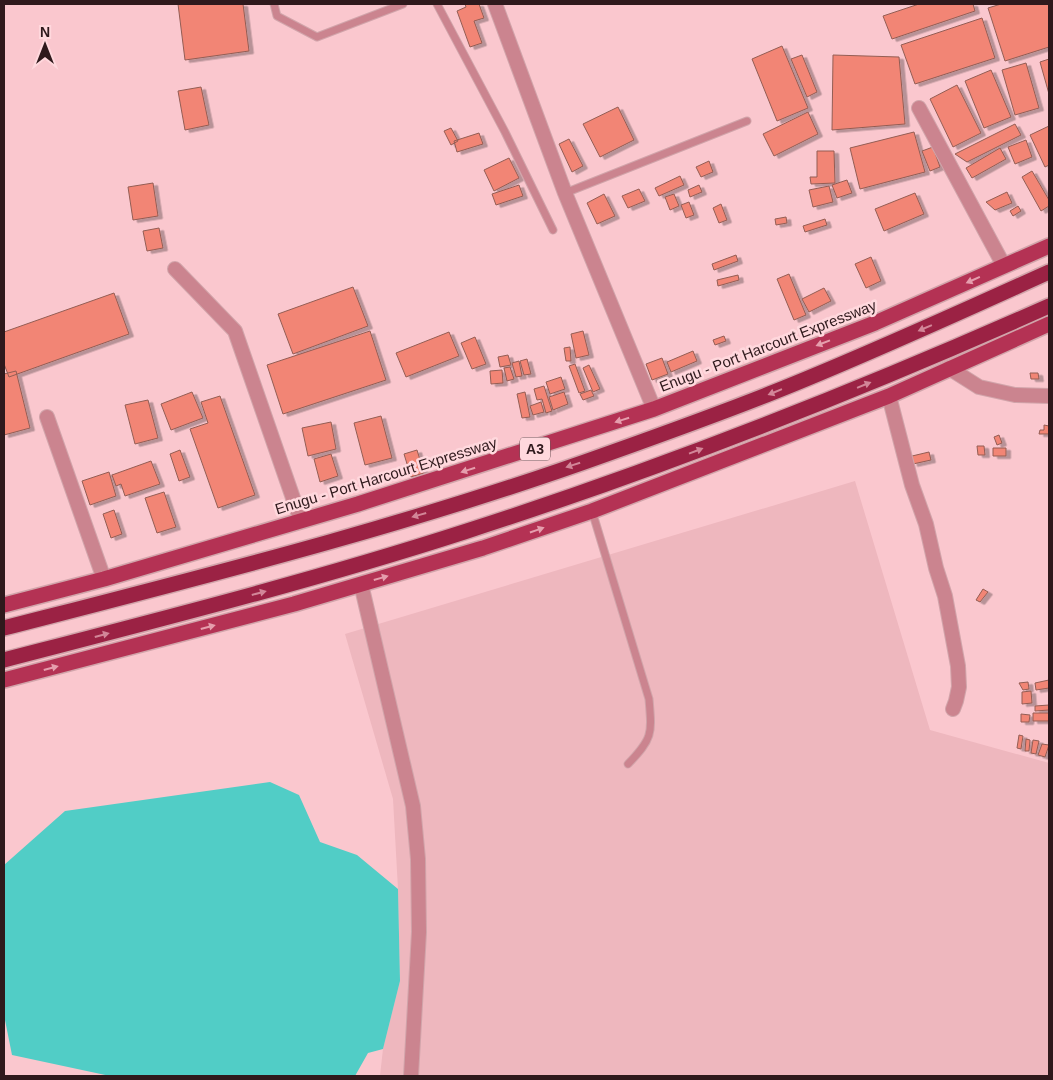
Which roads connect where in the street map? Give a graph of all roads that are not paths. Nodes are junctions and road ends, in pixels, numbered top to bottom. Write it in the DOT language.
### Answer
graph roads {
  1 [pos="274,4"];
  2 [pos="403,4"];
  3 [pos="438,4"];
  4 [pos="495,4"];
  5 [pos="919,108"];
  6 [pos="747,121"];
  7 [pos="565,193"];
  8 [pos="553,230"];
  9 [pos="1049,246"];
  10 [pos="1004,266"];
  11 [pos="175,269"];
  12 [pos="1049,272"];
  13 [pos="1049,306"];
  14 [pos="1047,326"];
  15 [pos="949,368"];
  16 [pos="889,396"];
  17 [pos="1049,396"];
  18 [pos="654,409"];
  19 [pos="47,417"];
  20 [pos="664,433"];
  21 [pos="675,459"];
  22 [pos="592,511"];
  23 [pos="301,521"];
  24 [pos="104,579"];
  25 [pos="361,584"];
  26 [pos="4,605"];
  27 [pos="4,628"];
  28 [pos="4,660"];
  29 [pos="4,680"];
  30 [pos="953,709"];
  31 [pos="628,764"];
  32 [pos="411,1076"];
  1 -- 2 [label="lane"];
  3 -- 8 [label="lane"];
  4 -- 7 [label="street"];
  5 -- 10 [label="street"];
  6 -- 7 [label="lane"];
  7 -- 18 [label="street"];
  9 -- 10 [label="main road, Enugu - Port Harcourt Expressway / A3"];
  10 -- 18 [label="main road, Enugu - Port Harcourt Expressway / A3, one-way"];
  11 -- 23 [label="street"];
  12 -- 20 [label="highway, A3, one-way"];
  21 -- 13 [label="highway, one-way"];
  14 -- 15 [label="main road"];
  15 -- 16 [label="main road"];
  15 -- 17 [label="street"];
  16 -- 22 [label="main road"];
  16 -- 30 [label="street"];
  18 -- 23 [label="main road, Enugu - Port Harcourt Expressway / A3, one-way"];
  19 -- 24 [label="street"];
  20 -- 21 [label="highway"];
  20 -- 27 [label="highway, A3, one-way"];
  28 -- 21 [label="highway, one-way"];
  25 -- 22 [label="main road, one-way"];
  22 -- 31 [label="lane"];
  23 -- 24 [label="main road, Enugu - Port Harcourt Expressway / A3"];
  24 -- 26 [label="main road, Enugu - Port Harcourt Expressway / A3"];
  29 -- 25 [label="main road, one-way"];
  25 -- 32 [label="street"];
}
